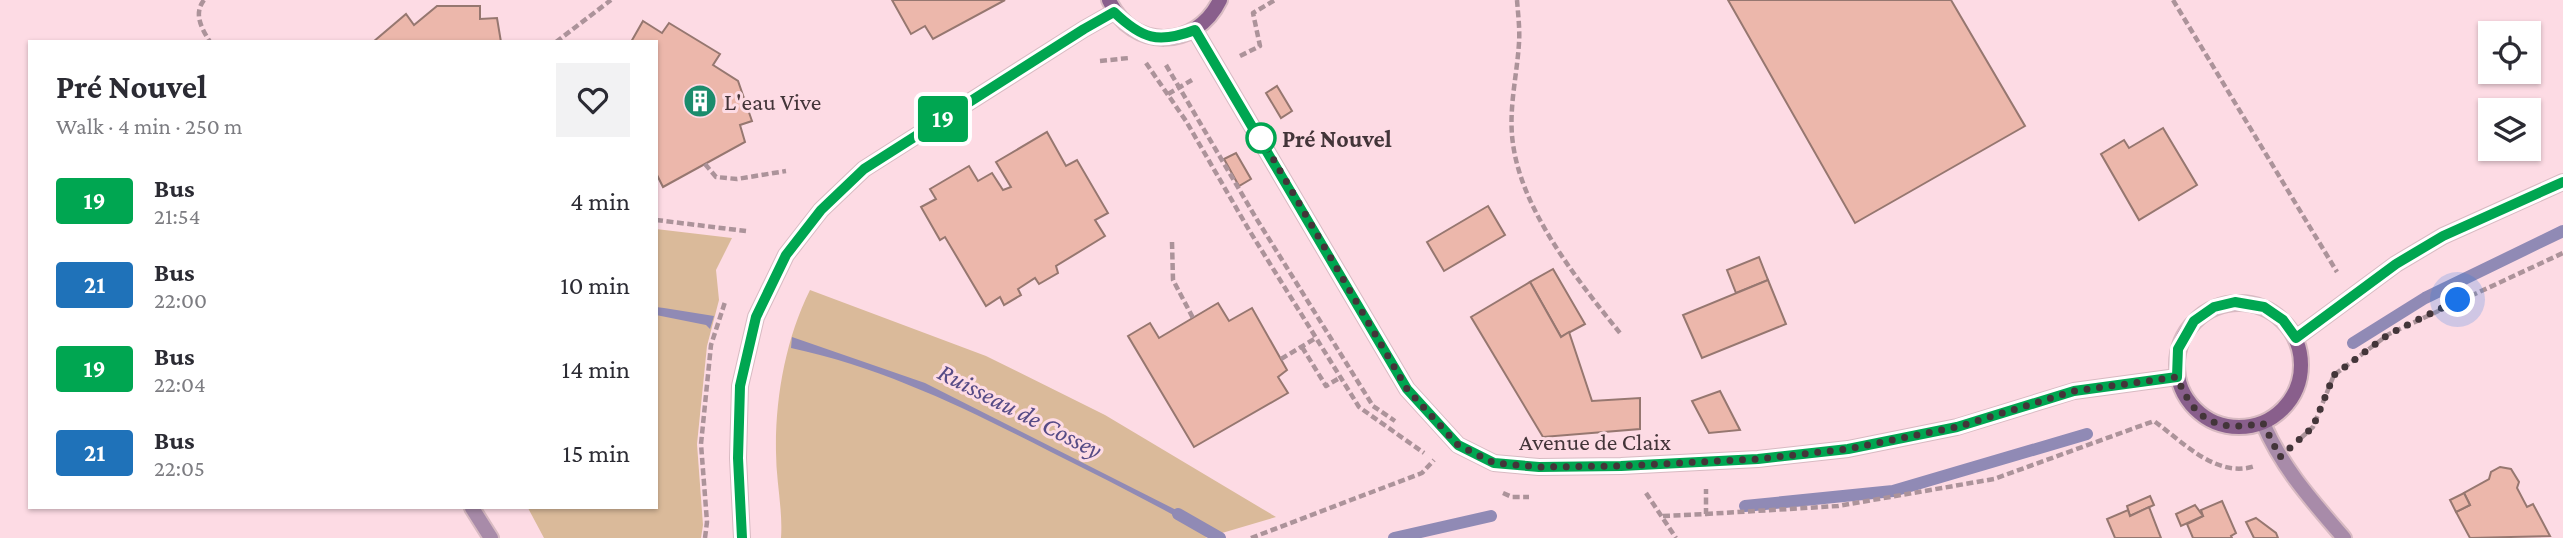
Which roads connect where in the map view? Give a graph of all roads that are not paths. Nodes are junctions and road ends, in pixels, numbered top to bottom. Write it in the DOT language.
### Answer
graph roads {
  1 [pos="1220,0"];
  2 [pos="1112,6"];
  3 [pos="1195,30"];
  4 [pos="2563,182"];
  5 [pos="2296,338"];
  6 [pos="2177,377"];
  7 [pos="2263,423"];
  8 [pos="473,509"];
  9 [pos="491,538"];
  10 [pos="742,538"];
  11 [pos="2344,538"];
  1 -- 3 [label="main road"];
  2 -- 3 [label="main road"];
  2 -- 10 [label="main road"];
  3 -- 6 [label="main road, Avenue de Claix"];
  4 -- 5 [label="main road"];
  5 -- 6 [label="main road"];
  5 -- 7 [label="main road"];
  6 -- 7 [label="main road"];
  7 -- 11 [label="street"];
  8 -- 9 [label="street"];
}
